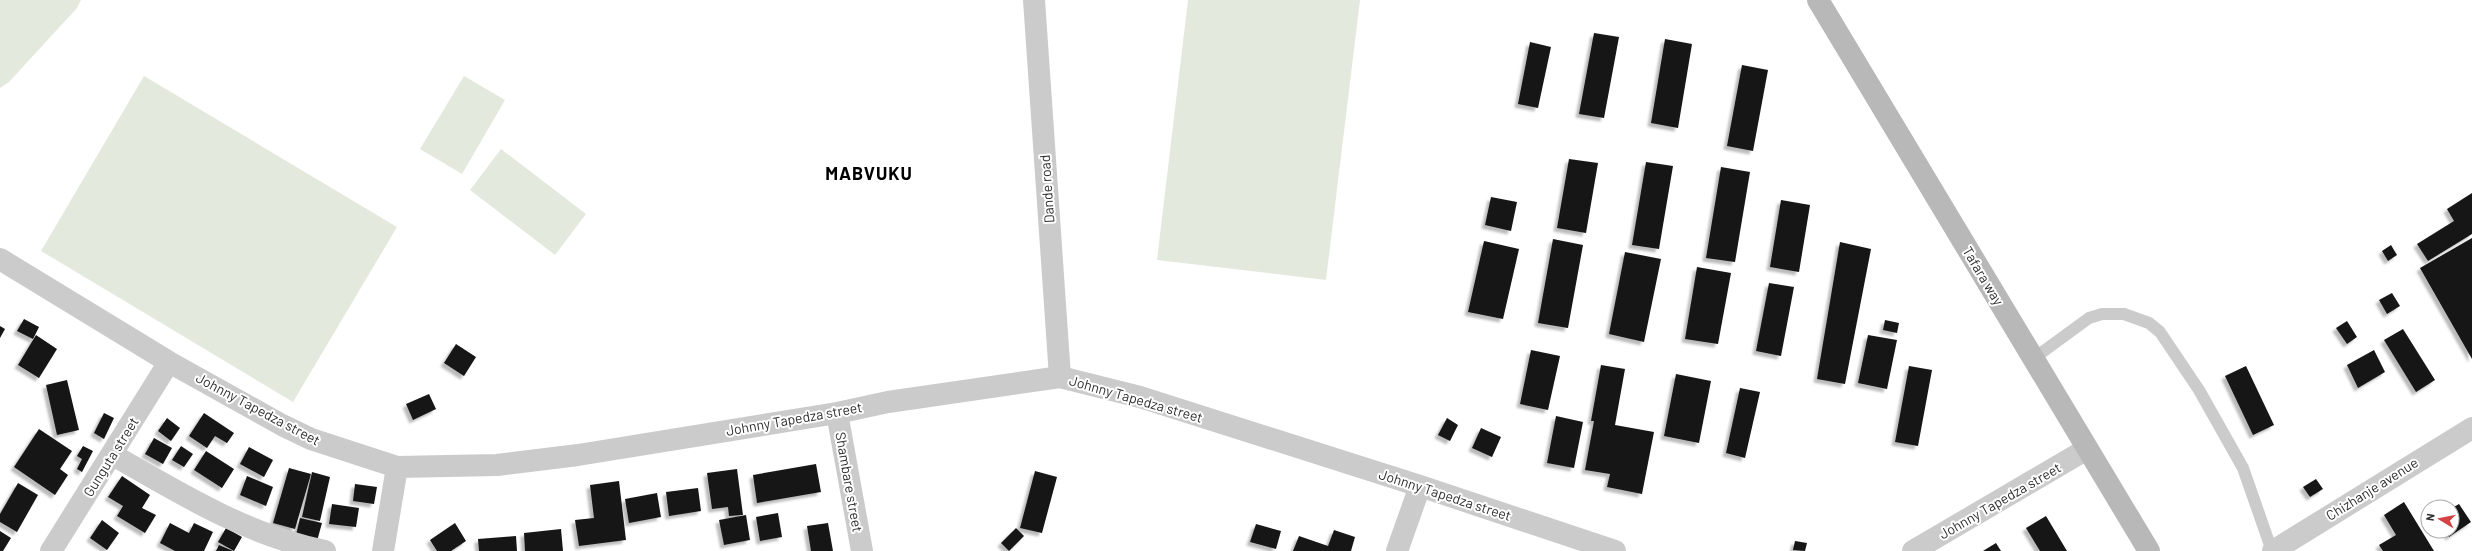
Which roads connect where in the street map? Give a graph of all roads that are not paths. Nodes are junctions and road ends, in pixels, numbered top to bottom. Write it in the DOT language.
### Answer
graph roads {
  1 [pos="1034,0"];
  2 [pos="1818,0"];
  3 [pos="0,259"];
  4 [pos="2033,359"];
  5 [pos="169,362"];
  6 [pos="1060,378"];
  7 [pos="837,413"];
  8 [pos="2472,428"];
  9 [pos="2087,449"];
  10 [pos="112,456"];
  11 [pos="398,467"];
  12 [pos="1420,486"];
  13 [pos="51,551"];
  14 [pos="324,551"];
  15 [pos="383,551"];
  16 [pos="862,551"];
  17 [pos="1397,551"];
  18 [pos="1615,551"];
  19 [pos="1913,551"];
  20 [pos="2149,551"];
  21 [pos="2272,551"];
  1 -- 6 [label="street, Dande road"];
  2 -- 4 [label="street, Tafara way"];
  3 -- 5 [label="street, Johnny Tapedza street"];
  4 -- 9 [label="street, Tafara way"];
  4 -- 21 [label="lane"];
  5 -- 10 [label="street, Gunguta street"];
  5 -- 11 [label="street, Johnny Tapedza street"];
  6 -- 7 [label="street, Johnny Tapedza street"];
  6 -- 12 [label="street, Johnny Tapedza street"];
  7 -- 11 [label="street, Johnny Tapedza street"];
  7 -- 16 [label="street, Shambare street"];
  8 -- 21 [label="street, Chizhanje avenue"];
  9 -- 19 [label="street, Johnny Tapedza street"];
  9 -- 20 [label="street, Tafara way"];
  10 -- 13 [label="street, Gunguta street"];
  10 -- 14 [label="street"];
  11 -- 15 [label="street"];
  12 -- 17 [label="street"];
  12 -- 18 [label="street, Johnny Tapedza street"];
}
